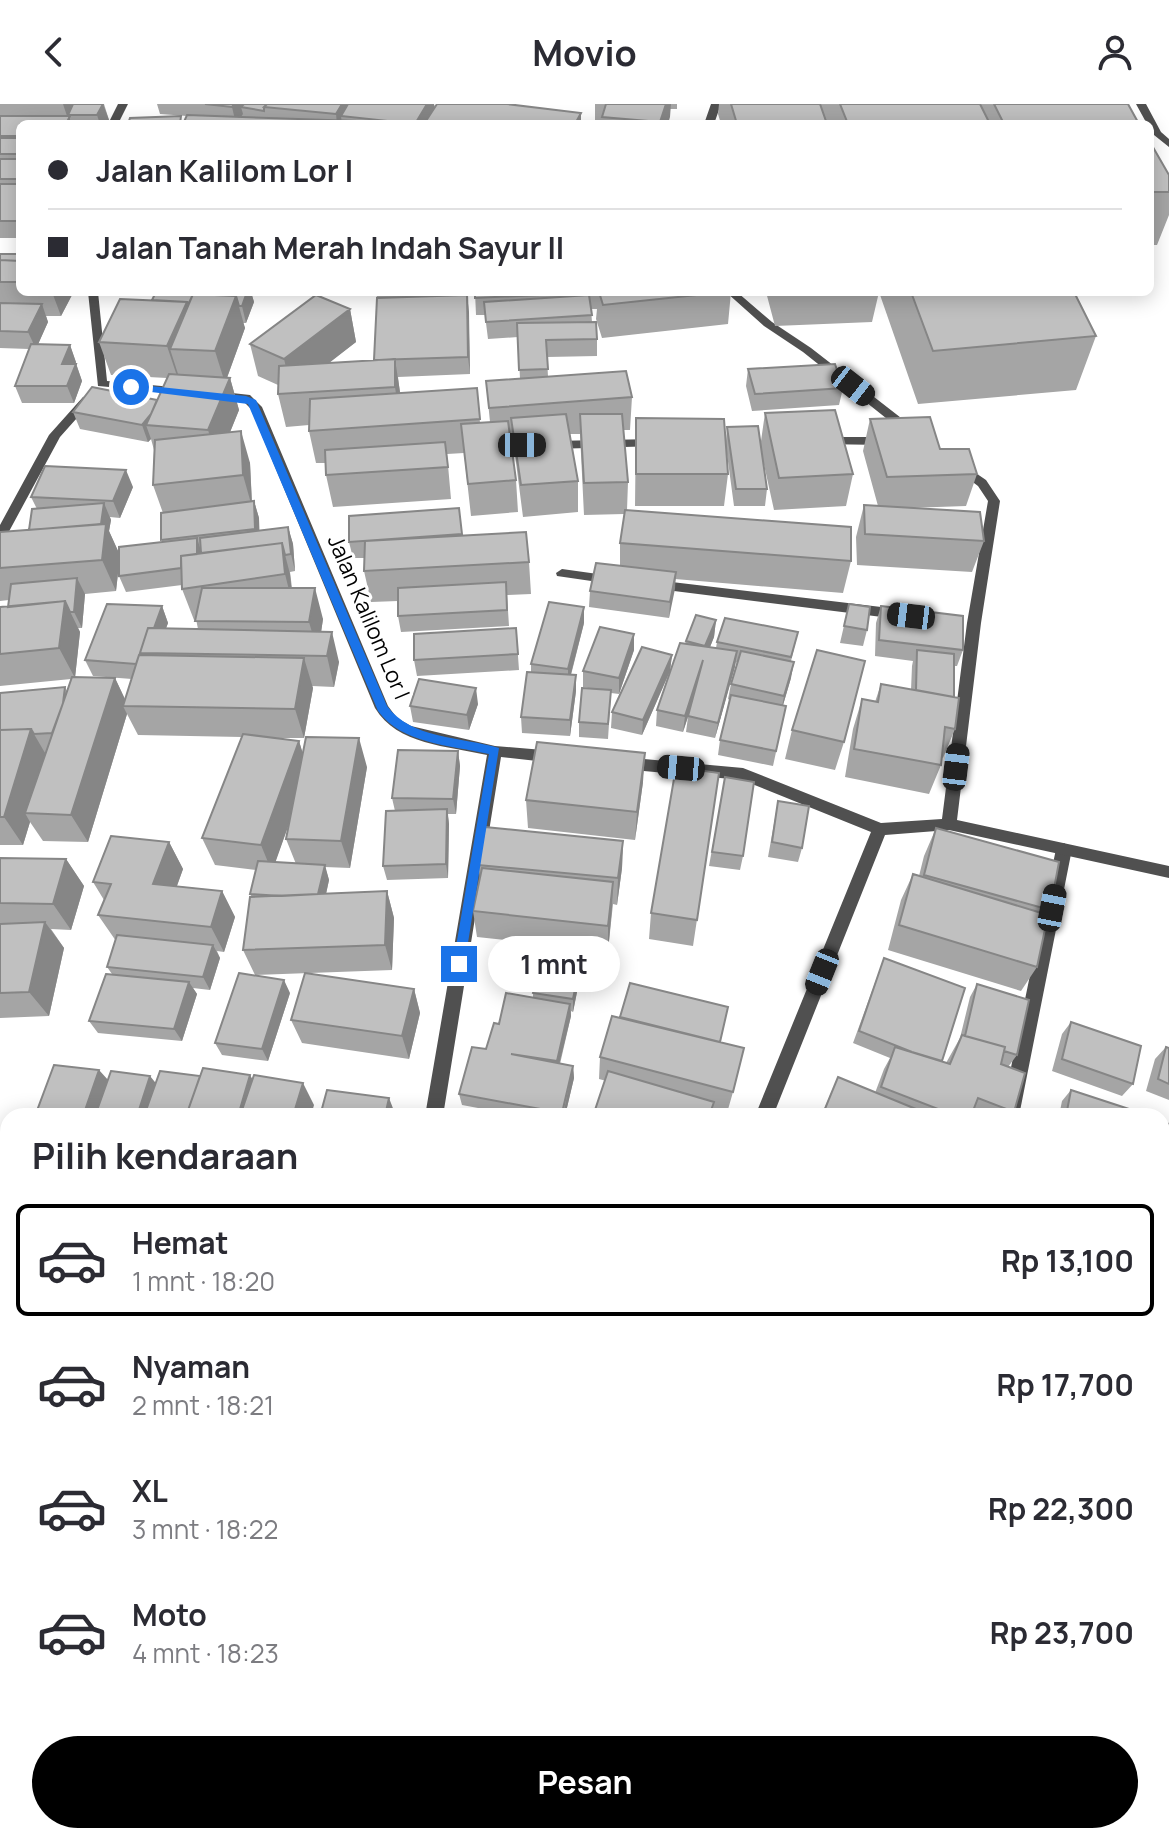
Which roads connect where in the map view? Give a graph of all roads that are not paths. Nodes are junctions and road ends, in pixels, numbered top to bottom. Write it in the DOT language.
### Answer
graph roads {
  1 [pos="1154,128"];
  2 [pos="1169,144"];
  3 [pos="93,296"];
  4 [pos="736,296"];
  5 [pos="102,384"];
  6 [pos="891,440"];
  7 [pos="906,440"];
  8 [pos="814,441"];
  9 [pos="675,443"];
  10 [pos="537,445"];
  11 [pos="946,457"];
  12 [pos="4,525"];
  13 [pos="0,537"];
  14 [pos="562,573"];
  15 [pos="626,581"];
  16 [pos="642,583"];
  17 [pos="911,616"];
  18 [pos="958,622"];
  19 [pos="974,623"];
  20 [pos="495,751"];
  21 [pos="573,758"];
  22 [pos="604,761"];
  23 [pos="949,824"];
  24 [pos="880,829"];
  25 [pos="1064,849"];
  26 [pos="1169,872"];
  27 [pos="435,1108"];
  28 [pos="767,1108"];
  29 [pos="1012,1108"];
  1 -- 2 [label="street"];
  3 -- 5 [label="street"];
  4 -- 7 [label="street"];
  5 -- 12 [label="street"];
  5 -- 20 [label="street, Jalan Kalilom Lor I"];
  6 -- 8 [label="street"];
  9 -- 10 [label="street"];
  11 -- 19 [label="street"];
  12 -- 13 [label="street"];
  14 -- 15 [label="street"];
  16 -- 17 [label="street"];
  18 -- 19 [label="street"];
  19 -- 23 [label="street"];
  20 -- 21 [label="street, Jalan Kalilom Lor I"];
  20 -- 27 [label="street"];
  22 -- 24 [label="street"];
  23 -- 24 [label="street"];
  23 -- 25 [label="street"];
  24 -- 28 [label="street"];
  25 -- 26 [label="street"];
  25 -- 29 [label="street"];
}
